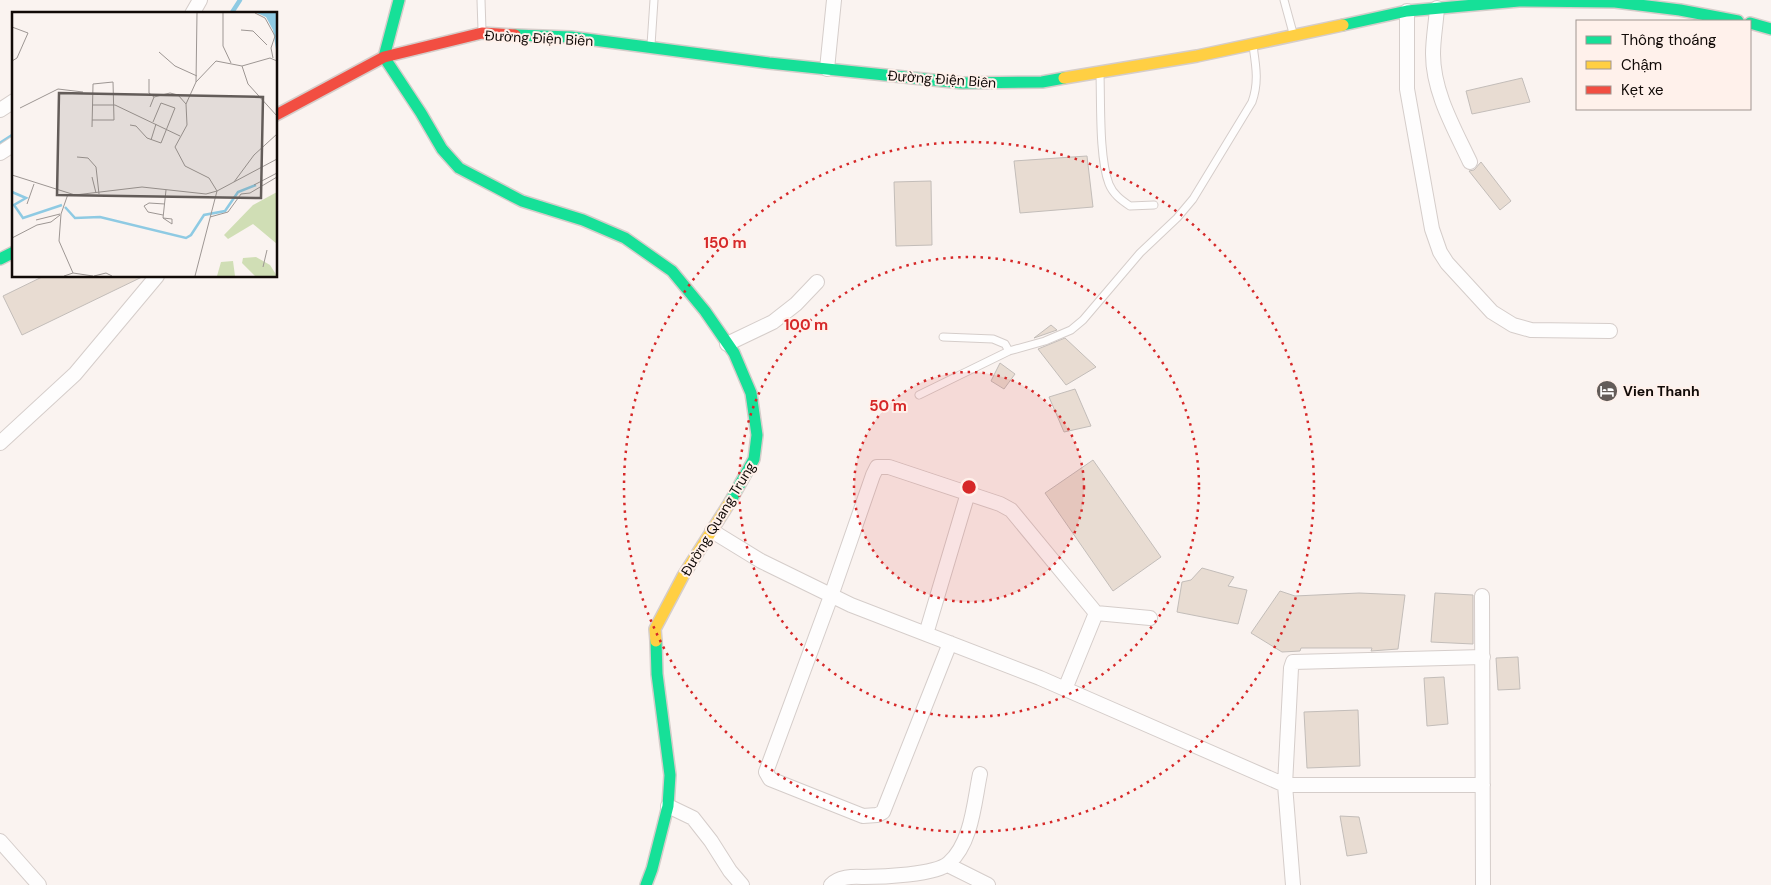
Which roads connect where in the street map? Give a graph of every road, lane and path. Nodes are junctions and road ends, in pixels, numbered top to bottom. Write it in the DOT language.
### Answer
graph roads {
  1 [pos="200,0"];
  2 [pos="399,0"];
  3 [pos="481,0"];
  4 [pos="654,0"];
  5 [pos="834,0"];
  6 [pos="1284,0"];
  7 [pos="1585,1"];
  8 [pos="1681,5"];
  9 [pos="1437,8"];
  10 [pos="1408,11"];
  11 [pos="193,12"];
  12 [pos="1734,20"];
  13 [pos="1751,24"];
  14 [pos="1771,30"];
  15 [pos="482,33"];
  16 [pos="1294,34"];
  17 [pos="1252,44"];
  18 [pos="651,48"];
  19 [pos="384,57"];
  20 [pos="827,69"];
  21 [pos="1100,72"];
  22 [pos="12,102"];
  23 [pos="0,110"];
  24 [pos="278,114"];
  25 [pos="12,145"];
  26 [pos="0,153"];
  27 [pos="1470,162"];
  28 [pos="1154,205"];
  29 [pos="12,253"];
  30 [pos="0,259"];
  31 [pos="156,278"];
  32 [pos="817,282"];
  33 [pos="1610,331"];
  34 [pos="943,337"];
  35 [pos="727,344"];
  36 [pos="1009,351"];
  37 [pos="919,395"];
  38 [pos="0,443"];
  39 [pos="968,493"];
  40 [pos="712,531"];
  41 [pos="831,596"];
  42 [pos="1482,596"];
  43 [pos="1096,613"];
  44 [pos="1150,618"];
  45 [pos="926,634"];
  46 [pos="950,643"];
  47 [pos="1483,657"];
  48 [pos="1065,689"];
  49 [pos="980,774"];
  50 [pos="1286,785"];
  51 [pos="1483,785"];
  52 [pos="668,806"];
  53 [pos="0,841"];
  54 [pos="948,865"];
  55 [pos="39,885"];
  56 [pos="646,885"];
  57 [pos="742,885"];
  58 [pos="831,885"];
  59 [pos="988,885"];
  60 [pos="1294,885"];
  61 [pos="1483,885"];
  1 -- 11 [label="street"];
  2 -- 19 [label="main road"];
  3 -- 15 [label="lane"];
  4 -- 18 [label="lane"];
  5 -- 20 [label="street"];
  6 -- 16 [label="lane"];
  7 -- 8 [label="main road, Đường Điện Biên"];
  7 -- 9 [label="main road, Đường Điện Biên"];
  8 -- 12 [label="main road, Đường Điện Biên"];
  9 -- 10 [label="main road, Đường Điện Biên"];
  9 -- 27 [label="street"];
  10 -- 16 [label="main road, Đường Điện Biên"];
  10 -- 33 [label="street"];
  13 -- 14 [label="main road"];
  15 -- 18 [label="main road, Đường Điện Biên"];
  15 -- 19 [label="main road, Đường Điện Biên"];
  16 -- 17 [label="main road, Đường Điện Biên"];
  17 -- 21 [label="main road, Đường Điện Biên"];
  17 -- 36 [label="lane"];
  18 -- 20 [label="main road, Đường Điện Biên"];
  19 -- 24 [label="main road, Đường Điện Biên"];
  19 -- 35 [label="main road, Đường Quang Trung"];
  20 -- 21 [label="main road, Đường Điện Biên"];
  21 -- 28 [label="lane"];
  22 -- 23 [label="street"];
  25 -- 26 [label="street"];
  29 -- 30 [label="main road"];
  31 -- 38 [label="street"];
  32 -- 35 [label="street"];
  34 -- 36 [label="lane"];
  35 -- 40 [label="main road, Đường Quang Trung"];
  36 -- 37 [label="lane"];
  39 -- 41 [label="street"];
  39 -- 43 [label="street"];
  39 -- 45 [label="street"];
  40 -- 41 [label="street"];
  40 -- 52 [label="main road, Đường Quang Trung"];
  41 -- 45 [label="street"];
  41 -- 46 [label="street"];
  42 -- 47 [label="street"];
  43 -- 44 [label="street"];
  43 -- 48 [label="street"];
  45 -- 46 [label="street"];
  46 -- 48 [label="street"];
  47 -- 50 [label="street"];
  47 -- 51 [label="street"];
  48 -- 50 [label="street"];
  49 -- 54 [label="street"];
  50 -- 51 [label="street"];
  50 -- 60 [label="street"];
  51 -- 61 [label="street"];
  52 -- 56 [label="main road, Đường Quang Trung"];
  52 -- 57 [label="street"];
  53 -- 55 [label="street"];
  54 -- 58 [label="street"];
  54 -- 59 [label="street"];
}
